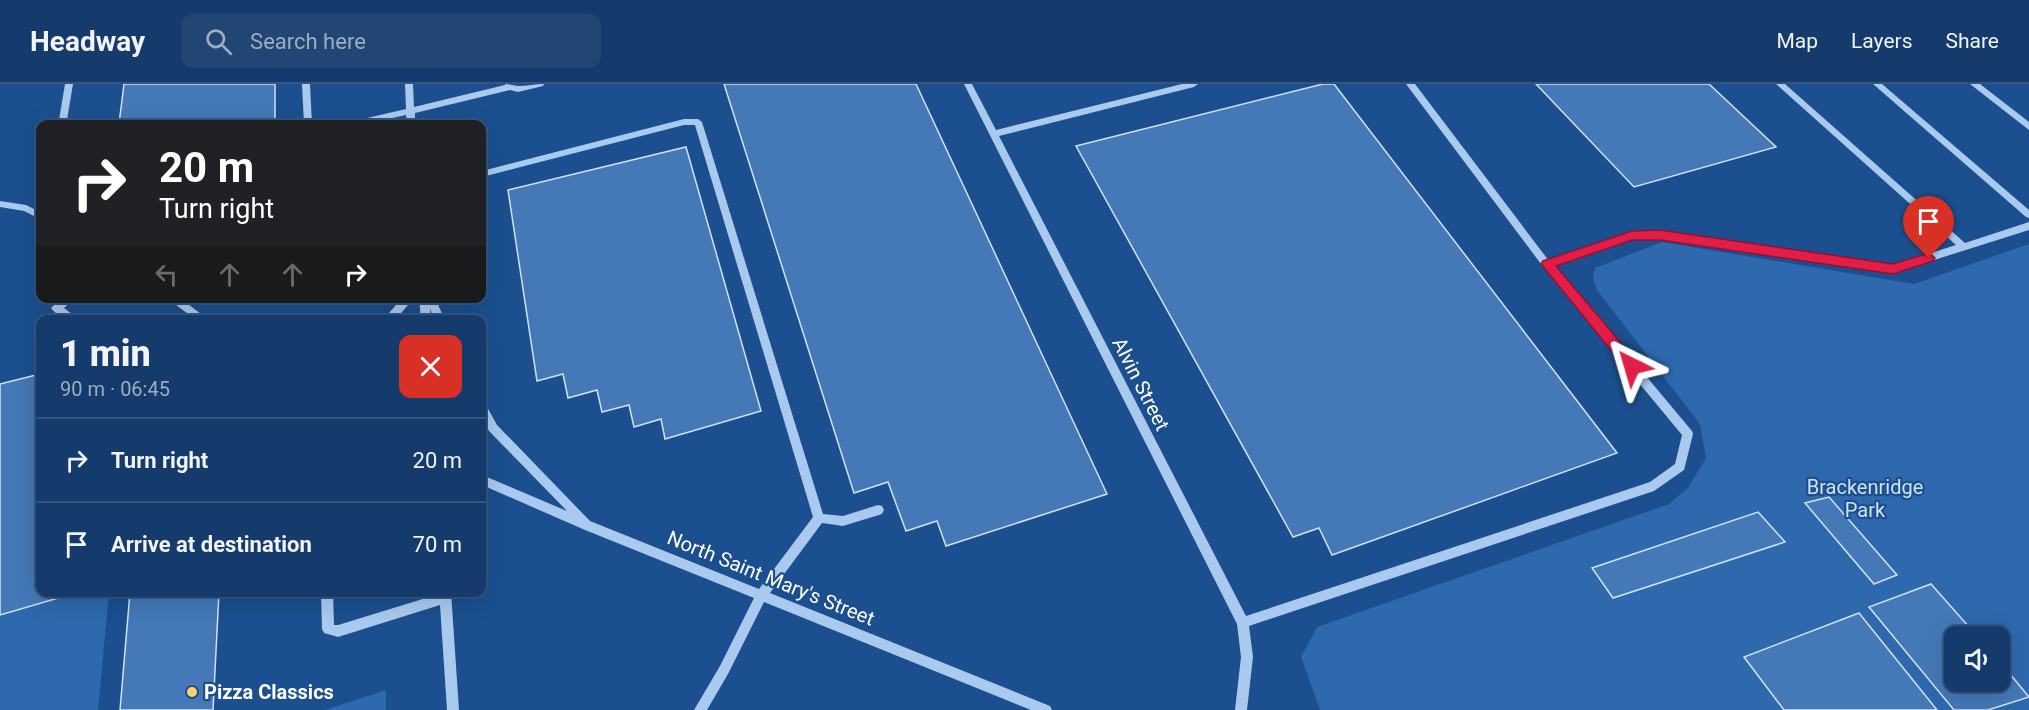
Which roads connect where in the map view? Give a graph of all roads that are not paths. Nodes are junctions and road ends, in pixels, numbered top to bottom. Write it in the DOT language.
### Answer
graph roads {
  1 [pos="69,84"];
  2 [pos="306,84"];
  3 [pos="409,84"];
  4 [pos="540,84"];
  5 [pos="968,84"];
  6 [pos="1194,84"];
  7 [pos="1410,84"];
  8 [pos="1780,84"];
  9 [pos="1877,84"];
  10 [pos="1974,84"];
  11 [pos="510,86"];
  12 [pos="411,110"];
  13 [pos="63,120"];
  14 [pos="308,120"];
  15 [pos="370,120"];
  16 [pos="411,120"];
  17 [pos="2029,127"];
  18 [pos="993,134"];
  19 [pos="486,173"];
  20 [pos="0,204"];
  21 [pos="36,214"];
  22 [pos="2029,215"];
  23 [pos="2029,226"];
  24 [pos="1964,247"];
  25 [pos="1547,264"];
  26 [pos="63,303"];
  27 [pos="179,303"];
  28 [pos="404,303"];
  29 [pos="67,315"];
  30 [pos="197,315"];
  31 [pos="393,315"];
  32 [pos="486,415"];
  33 [pos="486,482"];
  34 [pos="878,510"];
  35 [pos="819,518"];
  36 [pos="589,526"];
  37 [pos="761,596"];
  38 [pos="327,597"];
  39 [pos="439,597"];
  40 [pos="445,597"];
  41 [pos="1243,623"];
  42 [pos="453,710"];
  43 [pos="700,710"];
  44 [pos="1046,710"];
  45 [pos="1241,710"];
  1 -- 13 [label="street"];
  2 -- 14 [label="street"];
  3 -- 12 [label="street"];
  4 -- 11 [label="street"];
  5 -- 18 [label="street, Alvin Street"];
  6 -- 18 [label="street"];
  7 -- 25 [label="street"];
  8 -- 24 [label="street"];
  9 -- 22 [label="street"];
  10 -- 17 [label="street"];
  11 -- 12 [label="street"];
  12 -- 15 [label="street"];
  12 -- 16 [label="street"];
  18 -- 41 [label="street, Alvin Street"];
  19 -- 35 [label="street"];
  20 -- 21 [label="street"];
  23 -- 24 [label="street"];
  24 -- 25 [label="street"];
  25 -- 41 [label="street"];
  26 -- 29 [label="street"];
  27 -- 30 [label="street"];
  28 -- 31 [label="street"];
  32 -- 36 [label="street"];
  33 -- 36 [label="street, North Saint Mary's Street"];
  34 -- 35 [label="street"];
  35 -- 37 [label="street"];
  36 -- 37 [label="street, North Saint Mary's Street"];
  37 -- 43 [label="street"];
  37 -- 44 [label="street, North Saint Mary's Street"];
  38 -- 39 [label="street"];
  40 -- 42 [label="street"];
  41 -- 45 [label="street, Alvin Street"];
}
